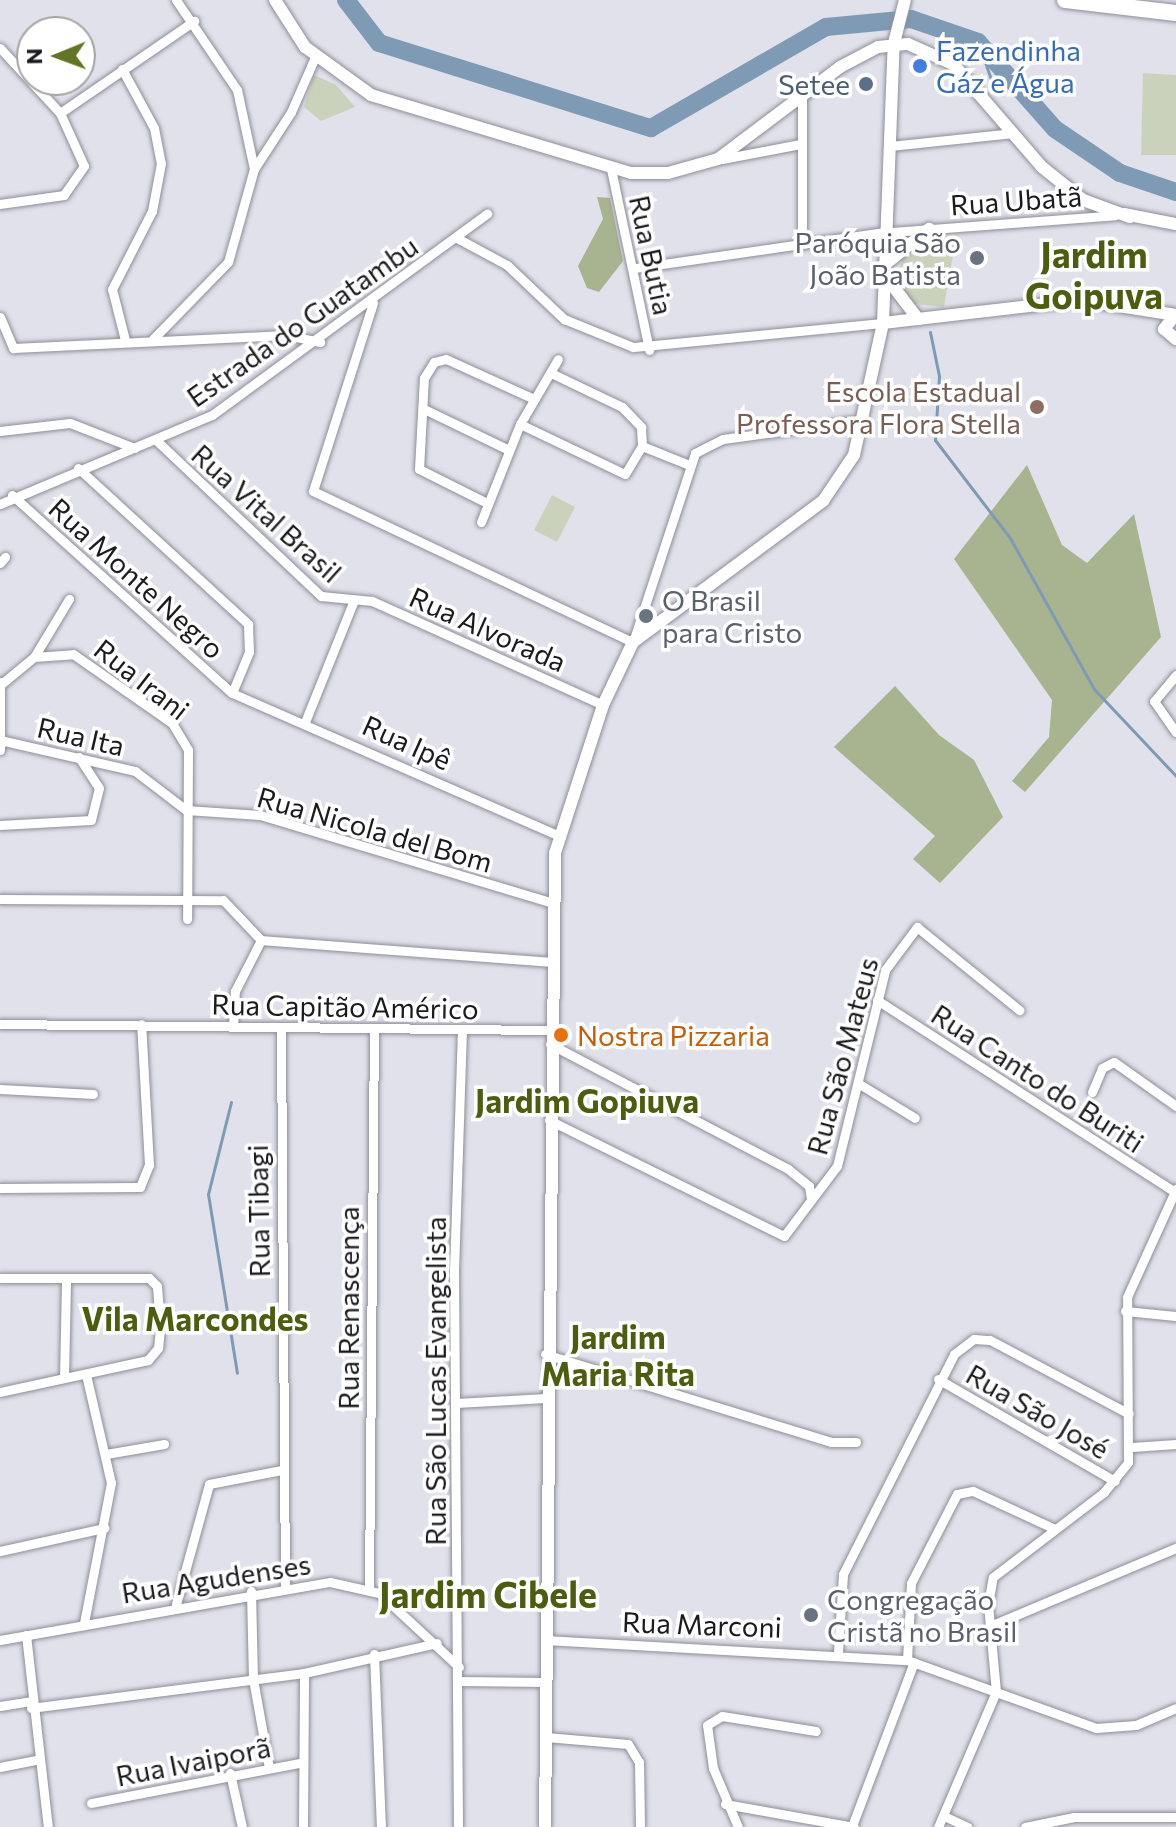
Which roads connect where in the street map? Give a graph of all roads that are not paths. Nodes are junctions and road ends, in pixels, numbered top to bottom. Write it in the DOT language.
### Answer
graph roads {
  1 [pos="176,0"];
  2 [pos="275,0"];
  3 [pos="1065,0"];
  4 [pos="904,1"];
  5 [pos="1086,4"];
  6 [pos="1176,13"];
  7 [pos="194,21"];
  8 [pos="1176,25"];
  9 [pos="894,43"];
  10 [pos="0,48"];
  11 [pos="315,57"];
  12 [pos="122,69"];
  13 [pos="802,97"];
  14 [pos="60,113"];
  15 [pos="1013,133"];
  16 [pos="801,144"];
  17 [pos="890,146"];
  18 [pos="718,159"];
  19 [pos="254,169"];
  20 [pos="611,169"];
  21 [pos="1082,199"];
  22 [pos="0,204"];
  23 [pos="487,214"];
  24 [pos="1115,215"];
  25 [pos="1076,217"];
  26 [pos="1130,217"];
  27 [pos="1174,223"];
  28 [pos="929,229"];
  29 [pos="886,232"];
  30 [pos="457,238"];
  31 [pos="802,243"];
  32 [pos="635,268"];
  33 [pos="884,268"];
  34 [pos="373,303"];
  35 [pos="1141,309"];
  36 [pos="1175,315"];
  37 [pos="0,317"];
  38 [pos="918,319"];
  39 [pos="883,323"];
  40 [pos="1173,338"];
  41 [pos="153,339"];
  42 [pos="125,340"];
  43 [pos="320,342"];
  44 [pos="649,350"];
  45 [pos="558,359"];
  46 [pos="551,373"];
  47 [pos="534,399"];
  48 [pos="424,409"];
  49 [pos="862,420"];
  50 [pos="520,424"];
  51 [pos="0,431"];
  52 [pos="157,441"];
  53 [pos="642,446"];
  54 [pos="134,448"];
  55 [pos="509,450"];
  56 [pos="687,464"];
  57 [pos="78,468"];
  58 [pos="12,495"];
  59 [pos="487,503"];
  60 [pos="0,504"];
  61 [pos="481,522"];
  62 [pos="69,599"];
  63 [pos="354,600"];
  64 [pos="633,642"];
  65 [pos="34,657"];
  66 [pos="1176,675"];
  67 [pos="0,679"];
  68 [pos="0,685"];
  69 [pos="232,693"];
  70 [pos="603,705"];
  71 [pos="305,722"];
  72 [pos="1176,732"];
  73 [pos="0,740"];
  74 [pos="0,750"];
  75 [pos="79,757"];
  76 [pos="186,810"];
  77 [pos="0,825"];
  78 [pos="561,837"];
  79 [pos="0,899"];
  80 [pos="186,900"];
  81 [pos="550,902"];
  82 [pos="187,919"];
  83 [pos="261,940"];
  84 [pos="551,962"];
  85 [pos="877,1000"];
  86 [pos="1019,1010"];
  87 [pos="0,1024"];
  88 [pos="141,1024"];
  89 [pos="233,1027"];
  90 [pos="281,1030"];
  91 [pos="374,1030"];
  92 [pos="462,1031"];
  93 [pos="549,1037"];
  94 [pos="861,1085"];
  95 [pos="0,1089"];
  96 [pos="1092,1092"];
  97 [pos="93,1094"];
  98 [pos="1176,1106"];
  99 [pos="915,1118"];
  100 [pos="549,1120"];
  101 [pos="0,1188"];
  102 [pos="1175,1191"];
  103 [pos="811,1199"];
  104 [pos="1171,1214"];
  105 [pos="0,1278"];
  106 [pos="66,1279"];
  107 [pos="1125,1311"];
  108 [pos="1176,1316"];
  109 [pos="545,1354"];
  110 [pos="86,1375"];
  111 [pos="64,1378"];
  112 [pos="938,1379"];
  113 [pos="0,1392"];
  114 [pos="546,1398"];
  115 [pos="456,1403"];
  116 [pos="1129,1414"];
  117 [pos="856,1442"];
  118 [pos="164,1444"];
  119 [pos="1176,1444"];
  120 [pos="1132,1447"];
  121 [pos="106,1454"];
  122 [pos="282,1470"];
  123 [pos="1115,1481"];
  124 [pos="104,1528"];
  125 [pos="1055,1529"];
  126 [pos="1176,1548"];
  127 [pos="0,1551"];
  128 [pos="285,1584"];
  129 [pos="369,1588"];
  130 [pos="251,1591"];
  131 [pos="176,1604"];
  132 [pos="84,1623"];
  133 [pos="990,1626"];
  134 [pos="26,1635"];
  135 [pos="0,1640"];
  136 [pos="545,1640"];
  137 [pos="437,1643"];
  138 [pos="838,1652"];
  139 [pos="374,1654"];
  140 [pos="911,1661"];
  141 [pos="459,1667"];
  142 [pos="304,1673"];
  143 [pos="253,1679"];
  144 [pos="459,1681"];
  145 [pos="545,1682"];
  146 [pos="996,1692"];
  147 [pos="31,1705"];
  148 [pos="0,1706"];
  149 [pos="1176,1708"];
  150 [pos="816,1731"];
  151 [pos="546,1737"];
  152 [pos="36,1760"];
  153 [pos="303,1762"];
  154 [pos="0,1767"];
  155 [pos="269,1768"];
  156 [pos="230,1773"];
  157 [pos="91,1803"];
  158 [pos="725,1804"];
  159 [pos="944,1816"];
  160 [pos="1176,1817"];
  161 [pos="48,1827"];
  162 [pos="242,1827"];
  163 [pos="303,1827"];
  164 [pos="381,1827"];
  165 [pos="458,1827"];
  166 [pos="545,1827"];
  167 [pos="640,1827"];
  168 [pos="738,1827"];
  169 [pos="853,1827"];
  170 [pos="938,1827"];
  171 [pos="968,1827"];
  172 [pos="1025,1827"];
  1 -- 7 [label="street"];
  2 -- 11 [label="main road"];
  3 -- 5 [label="highway"];
  4 -- 9 [label="main road"];
  5 -- 6 [label="highway"];
  5 -- 8 [label="highway"];
  7 -- 12 [label="street"];
  7 -- 19 [label="street"];
  9 -- 13 [label="main road"];
  9 -- 15 [label="main road"];
  9 -- 17 [label="main road"];
  10 -- 14 [label="street"];
  11 -- 19 [label="street"];
  11 -- 20 [label="main road"];
  12 -- 14 [label="street"];
  12 -- 42 [label="street"];
  13 -- 16 [label="street"];
  13 -- 18 [label="main road"];
  14 -- 22 [label="street"];
  15 -- 17 [label="street"];
  15 -- 21 [label="main road"];
  16 -- 18 [label="street"];
  16 -- 31 [label="street"];
  17 -- 29 [label="main road"];
  18 -- 20 [label="main road"];
  19 -- 41 [label="street"];
  20 -- 32 [label="street, Rua Butia"];
  21 -- 24 [label="main road"];
  21 -- 25 [label="street"];
  21 -- 26 [label="main road"];
  23 -- 30 [label="street, Estrada do Guatambu"];
  24 -- 25 [label="street, Rua Ubatã"];
  24 -- 26 [label="main road"];
  25 -- 28 [label="street, Rua Ubatã"];
  26 -- 27 [label="main road"];
  28 -- 29 [label="street, Rua Ubatã"];
  28 -- 33 [label="main road"];
  29 -- 31 [label="street, Rua Ubatã"];
  29 -- 33 [label="main road"];
  30 -- 34 [label="street, Estrada do Guatambu"];
  30 -- 44 [label="street"];
  31 -- 32 [label="street, Rua Ubatã"];
  32 -- 44 [label="street, Rua Butia"];
  33 -- 38 [label="main road"];
  33 -- 39 [label="main road"];
  34 -- 43 [label="street, Estrada do Guatambu"];
  34 -- 64 [label="street"];
  35 -- 36 [label="main road"];
  35 -- 38 [label="main road"];
  35 -- 40 [label="main road"];
  36 -- 40 [label="main road"];
  37 -- 42 [label="street"];
  38 -- 39 [label="main road"];
  39 -- 44 [label="street"];
  39 -- 49 [label="main road"];
  41 -- 42 [label="street"];
  41 -- 43 [label="street"];
  43 -- 52 [label="street, Estrada do Guatambu"];
  45 -- 46 [label="street"];
  46 -- 47 [label="street"];
  46 -- 53 [label="street"];
  47 -- 48 [label="street"];
  47 -- 50 [label="street"];
  48 -- 55 [label="street"];
  48 -- 59 [label="street"];
  49 -- 56 [label="street"];
  49 -- 64 [label="main road"];
  50 -- 53 [label="street"];
  50 -- 55 [label="street"];
  51 -- 54 [label="street"];
  52 -- 54 [label="street, Estrada do Guatambu"];
  52 -- 63 [label="street, Rua Vital Brasil"];
  53 -- 56 [label="street"];
  54 -- 57 [label="street, Estrada do Guatambu"];
  55 -- 59 [label="street"];
  56 -- 64 [label="street"];
  57 -- 58 [label="street, Estrada do Guatambu"];
  57 -- 69 [label="street"];
  58 -- 60 [label="street, Estrada do Guatambu"];
  58 -- 69 [label="street, Rua Monte Negro"];
  59 -- 61 [label="street"];
  62 -- 65 [label="street"];
  63 -- 70 [label="street, Rua Alvorada"];
  63 -- 71 [label="street"];
  64 -- 70 [label="main road"];
  65 -- 68 [label="street"];
  65 -- 76 [label="street, Rua Irani"];
  66 -- 72 [label="street"];
  67 -- 68 [label="street"];
  68 -- 73 [label="street"];
  69 -- 71 [label="street, Rua Ipê"];
  70 -- 78 [label="main road"];
  71 -- 78 [label="street, Rua Ipê"];
  73 -- 74 [label="street"];
  73 -- 75 [label="street, Rua Ita"];
  75 -- 76 [label="street, Rua Ita"];
  75 -- 77 [label="street"];
  76 -- 80 [label="street, Rua Irani"];
  76 -- 81 [label="street, Rua Nicola del Bom"];
  78 -- 81 [label="main road"];
  79 -- 80 [label="street"];
  80 -- 82 [label="street, Rua Irani"];
  80 -- 83 [label="street"];
  81 -- 84 [label="main road"];
  83 -- 84 [label="street"];
  83 -- 89 [label="street"];
  84 -- 93 [label="main road"];
  85 -- 86 [label="street, Rua São Mateus"];
  85 -- 94 [label="street, Rua São Mateus"];
  85 -- 102 [label="street, Rua Canto do Buriti"];
  87 -- 88 [label="street, Rua Capitão Américo"];
  88 -- 89 [label="street, Rua Capitão Américo"];
  88 -- 101 [label="street"];
  89 -- 90 [label="street, Rua Capitão Américo"];
  90 -- 91 [label="street, Rua Capitão Américo"];
  90 -- 122 [label="street, Rua Tibagi"];
  91 -- 92 [label="street, Rua Capitão Américo"];
  91 -- 129 [label="street, Rua Renascença"];
  92 -- 93 [label="street, Rua Capitão Américo"];
  92 -- 115 [label="street, Rua São Lucas Evangelista"];
  93 -- 100 [label="main road"];
  93 -- 103 [label="street"];
  94 -- 99 [label="street"];
  94 -- 103 [label="street, Rua São Mateus"];
  95 -- 97 [label="street"];
  96 -- 98 [label="street"];
  100 -- 103 [label="street, Rua São Mateus"];
  100 -- 109 [label="main road"];
  102 -- 104 [label="street"];
  104 -- 107 [label="street"];
  105 -- 106 [label="street"];
  106 -- 110 [label="street"];
  106 -- 111 [label="street"];
  107 -- 108 [label="street"];
  107 -- 116 [label="street"];
  109 -- 114 [label="main road"];
  109 -- 117 [label="street"];
  110 -- 111 [label="street"];
  110 -- 121 [label="street"];
  111 -- 113 [label="street"];
  112 -- 116 [label="street"];
  112 -- 123 [label="street, Rua São José"];
  112 -- 138 [label="street"];
  114 -- 115 [label="street"];
  114 -- 136 [label="main road"];
  115 -- 141 [label="street, Rua São Lucas Evangelista"];
  116 -- 120 [label="street"];
  118 -- 121 [label="street"];
  119 -- 120 [label="street"];
  120 -- 123 [label="street"];
  121 -- 124 [label="street"];
  122 -- 128 [label="street, Rua Tibagi"];
  122 -- 131 [label="street"];
  123 -- 125 [label="street"];
  124 -- 127 [label="street"];
  124 -- 132 [label="street"];
  125 -- 133 [label="street"];
  125 -- 140 [label="street"];
  126 -- 133 [label="street"];
  128 -- 129 [label="street, Rua Agudenses"];
  128 -- 130 [label="street, Rua Agudenses"];
  129 -- 137 [label="street"];
  130 -- 131 [label="street, Rua Agudenses"];
  130 -- 143 [label="street"];
  131 -- 132 [label="street, Rua Agudenses"];
  132 -- 134 [label="street, Rua Agudenses"];
  133 -- 146 [label="street"];
  134 -- 135 [label="street, Rua Agudenses"];
  134 -- 147 [label="street"];
  136 -- 138 [label="street, Rua Marconi"];
  136 -- 145 [label="main road"];
  137 -- 139 [label="street"];
  137 -- 141 [label="street"];
  138 -- 140 [label="street, Rua Marconi"];
  139 -- 142 [label="street"];
  139 -- 164 [label="street"];
  140 -- 146 [label="street, Rua Marconi"];
  140 -- 169 [label="street"];
  141 -- 144 [label="street, Rua São Lucas Evangelista"];
  142 -- 143 [label="street"];
  142 -- 153 [label="street"];
  143 -- 147 [label="street"];
  143 -- 155 [label="street"];
  144 -- 145 [label="street"];
  144 -- 165 [label="street, Rua São Lucas Evangelista"];
  145 -- 151 [label="main road"];
  146 -- 149 [label="street, Rua Marconi"];
  146 -- 159 [label="street"];
  147 -- 148 [label="street"];
  147 -- 152 [label="street"];
  150 -- 158 [label="street"];
  151 -- 166 [label="main road"];
  151 -- 167 [label="street"];
  152 -- 154 [label="street"];
  152 -- 161 [label="street"];
  153 -- 155 [label="street, Rua Ivaiporã"];
  153 -- 163 [label="street"];
  155 -- 156 [label="street, Rua Ivaiporã"];
  156 -- 157 [label="street, Rua Ivaiporã"];
  156 -- 162 [label="street"];
  158 -- 168 [label="street"];
  158 -- 169 [label="street"];
  159 -- 170 [label="street"];
  159 -- 171 [label="street"];
  160 -- 172 [label="street"];
}
